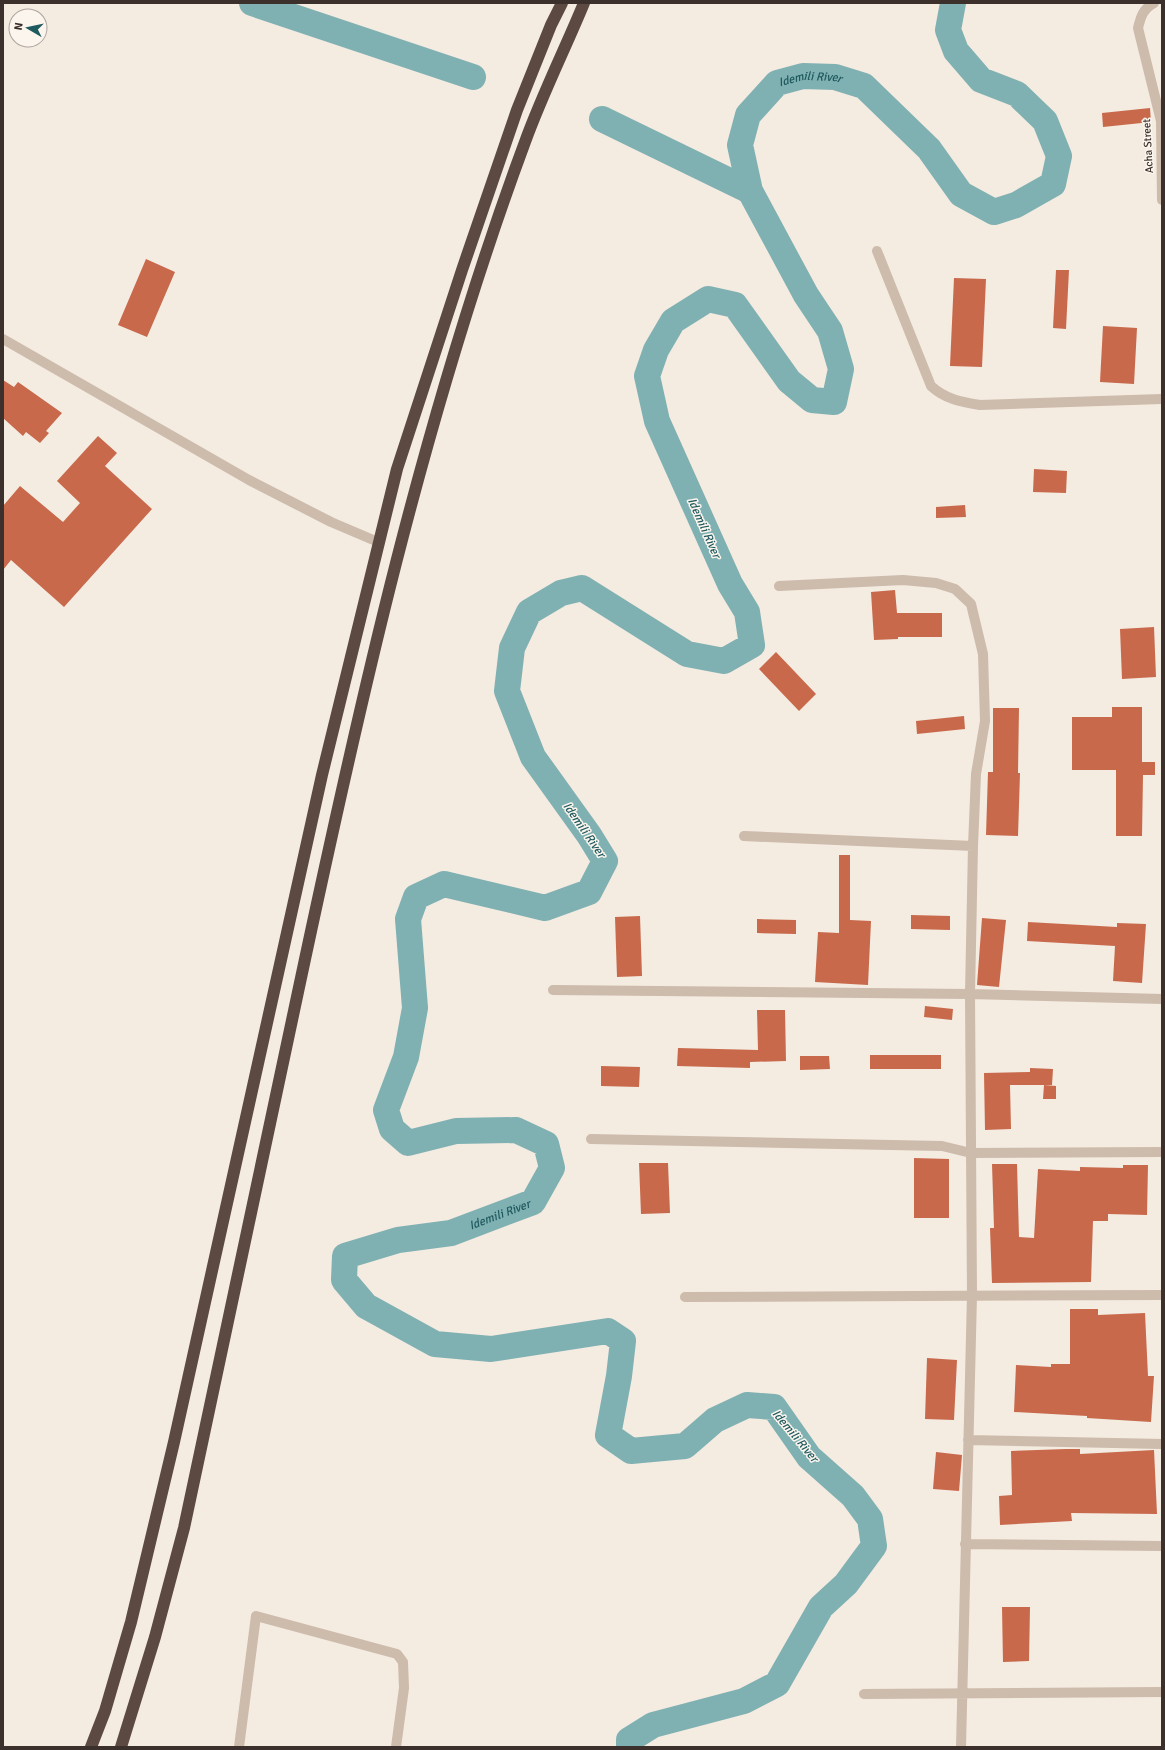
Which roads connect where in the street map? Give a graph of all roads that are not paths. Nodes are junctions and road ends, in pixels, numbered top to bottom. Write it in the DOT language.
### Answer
graph roads {
  1 [pos="562,3"];
  2 [pos="584,3"];
  3 [pos="1154,3"];
  4 [pos="1162,200"];
  5 [pos="877,251"];
  6 [pos="3,339"];
  7 [pos="1162,399"];
  8 [pos="378,542"];
  9 [pos="779,586"];
  10 [pos="744,836"];
  11 [pos="973,846"];
  12 [pos="553,990"];
  13 [pos="970,994"];
  14 [pos="1162,999"];
  15 [pos="590,1139"];
  16 [pos="1162,1152"];
  17 [pos="971,1153"];
  18 [pos="972,1295"];
  19 [pos="1162,1295"];
  20 [pos="685,1297"];
  21 [pos="968,1440"];
  22 [pos="1162,1444"];
  23 [pos="965,1544"];
  24 [pos="1162,1546"];
  25 [pos="1162,1692"];
  26 [pos="961,1693"];
  27 [pos="864,1694"];
  28 [pos="91,1747"];
  29 [pos="121,1747"];
  30 [pos="239,1747"];
  31 [pos="396,1747"];
  32 [pos="961,1747"];
  1 -- 8 [label="highway"];
  2 -- 29 [label="highway"];
  3 -- 4 [label="street, Acha Street"];
  5 -- 7 [label="street"];
  6 -- 8 [label="street"];
  8 -- 28 [label="highway"];
  9 -- 11 [label="street"];
  10 -- 11 [label="street"];
  11 -- 13 [label="street"];
  12 -- 13 [label="street"];
  13 -- 14 [label="street"];
  13 -- 17 [label="street"];
  15 -- 17 [label="street"];
  16 -- 17 [label="street"];
  17 -- 18 [label="street"];
  18 -- 19 [label="street"];
  18 -- 20 [label="street"];
  18 -- 21 [label="street"];
  21 -- 22 [label="street"];
  21 -- 23 [label="street"];
  23 -- 24 [label="street"];
  23 -- 26 [label="street"];
  25 -- 26 [label="street"];
  26 -- 27 [label="street"];
  26 -- 32 [label="street"];
  30 -- 31 [label="street"];
}
